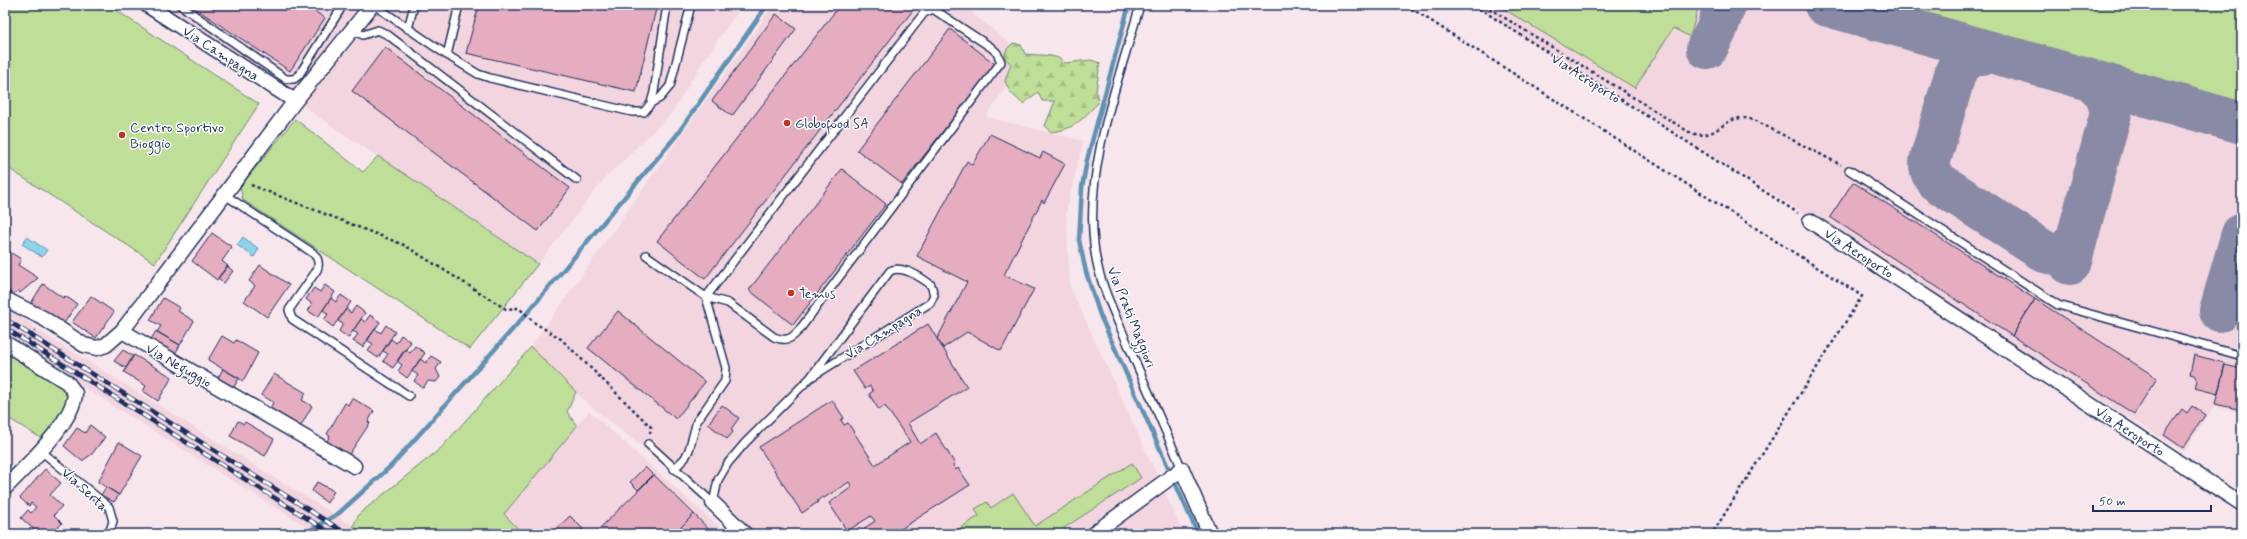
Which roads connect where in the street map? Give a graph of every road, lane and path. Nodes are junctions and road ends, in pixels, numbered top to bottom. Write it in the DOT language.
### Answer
graph roads {
  1 [pos="147,5"];
  2 [pos="180,5"];
  3 [pos="373,5"];
  4 [pos="414,5"];
  5 [pos="459,5"];
  6 [pos="666,5"];
  7 [pos="691,5"];
  8 [pos="1140,5"];
  9 [pos="1406,5"];
  10 [pos="1474,5"];
  11 [pos="1484,5"];
  12 [pos="340,10"];
  13 [pos="408,29"];
  14 [pos="353,30"];
  15 [pos="447,54"];
  16 [pos="295,100"];
  17 [pos="651,103"];
  18 [pos="1849,170"];
  19 [pos="577,180"];
  20 [pos="234,182"];
  21 [pos="225,195"];
  22 [pos="1810,221"];
  23 [pos="646,255"];
  24 [pos="706,297"];
  25 [pos="5,299"];
  26 [pos="43,318"];
  27 [pos="122,331"];
  28 [pos="5,343"];
  29 [pos="20,352"];
  30 [pos="2242,356"];
  31 [pos="810,378"];
  32 [pos="409,396"];
  33 [pos="648,444"];
  34 [pos="41,450"];
  35 [pos="354,466"];
  36 [pos="674,469"];
  37 [pos="1182,469"];
  38 [pos="5,488"];
  39 [pos="713,503"];
  40 [pos="2242,504"];
  41 [pos="109,534"];
  42 [pos="745,534"];
  43 [pos="1094,534"];
  44 [pos="1210,534"];
  45 [pos="1712,534"];
  1 -- 16 [label="street, Via Campagna"];
  2 -- 12 [label="lane"];
  3 -- 13 [label="lane"];
  3 -- 14 [label="street"];
  4 -- 13 [label="lane"];
  5 -- 15 [label="lane"];
  6 -- 17 [label="lane"];
  7 -- 17 [label="lane"];
  8 -- 37 [label="lane, Via Prati Maggiori"];
  9 -- 45 [label="path"];
  10 -- 22 [label="path, Via Aeroporto"];
  11 -- 18 [label="path"];
  13 -- 15 [label="lane"];
  14 -- 16 [label="street"];
  14 -- 19 [label="lane"];
  15 -- 17 [label="lane"];
  16 -- 20 [label="street"];
  18 -- 30 [label="lane"];
  20 -- 21 [label="street"];
  20 -- 33 [label="path"];
  21 -- 27 [label="street"];
  21 -- 32 [label="lane"];
  22 -- 40 [label="street, Via Aeroporto"];
  23 -- 24 [label="lane"];
  24 -- 24 [label="lane"];
  24 -- 36 [label="lane"];
  25 -- 26 [label="street"];
  26 -- 27 [label="street"];
  26 -- 29 [label="path"];
  27 -- 35 [label="street, Via Neguggio"];
  28 -- 29 [label="street"];
  29 -- 34 [label="street"];
  31 -- 31 [label="lane, Via Campagna"];
  31 -- 39 [label="lane, Via Campagna"];
  33 -- 36 [label="lane"];
  34 -- 38 [label="street"];
  34 -- 41 [label="lane, Via Serta"];
  36 -- 39 [label="lane"];
  37 -- 43 [label="street"];
  37 -- 44 [label="street"];
  39 -- 42 [label="street"];
}
